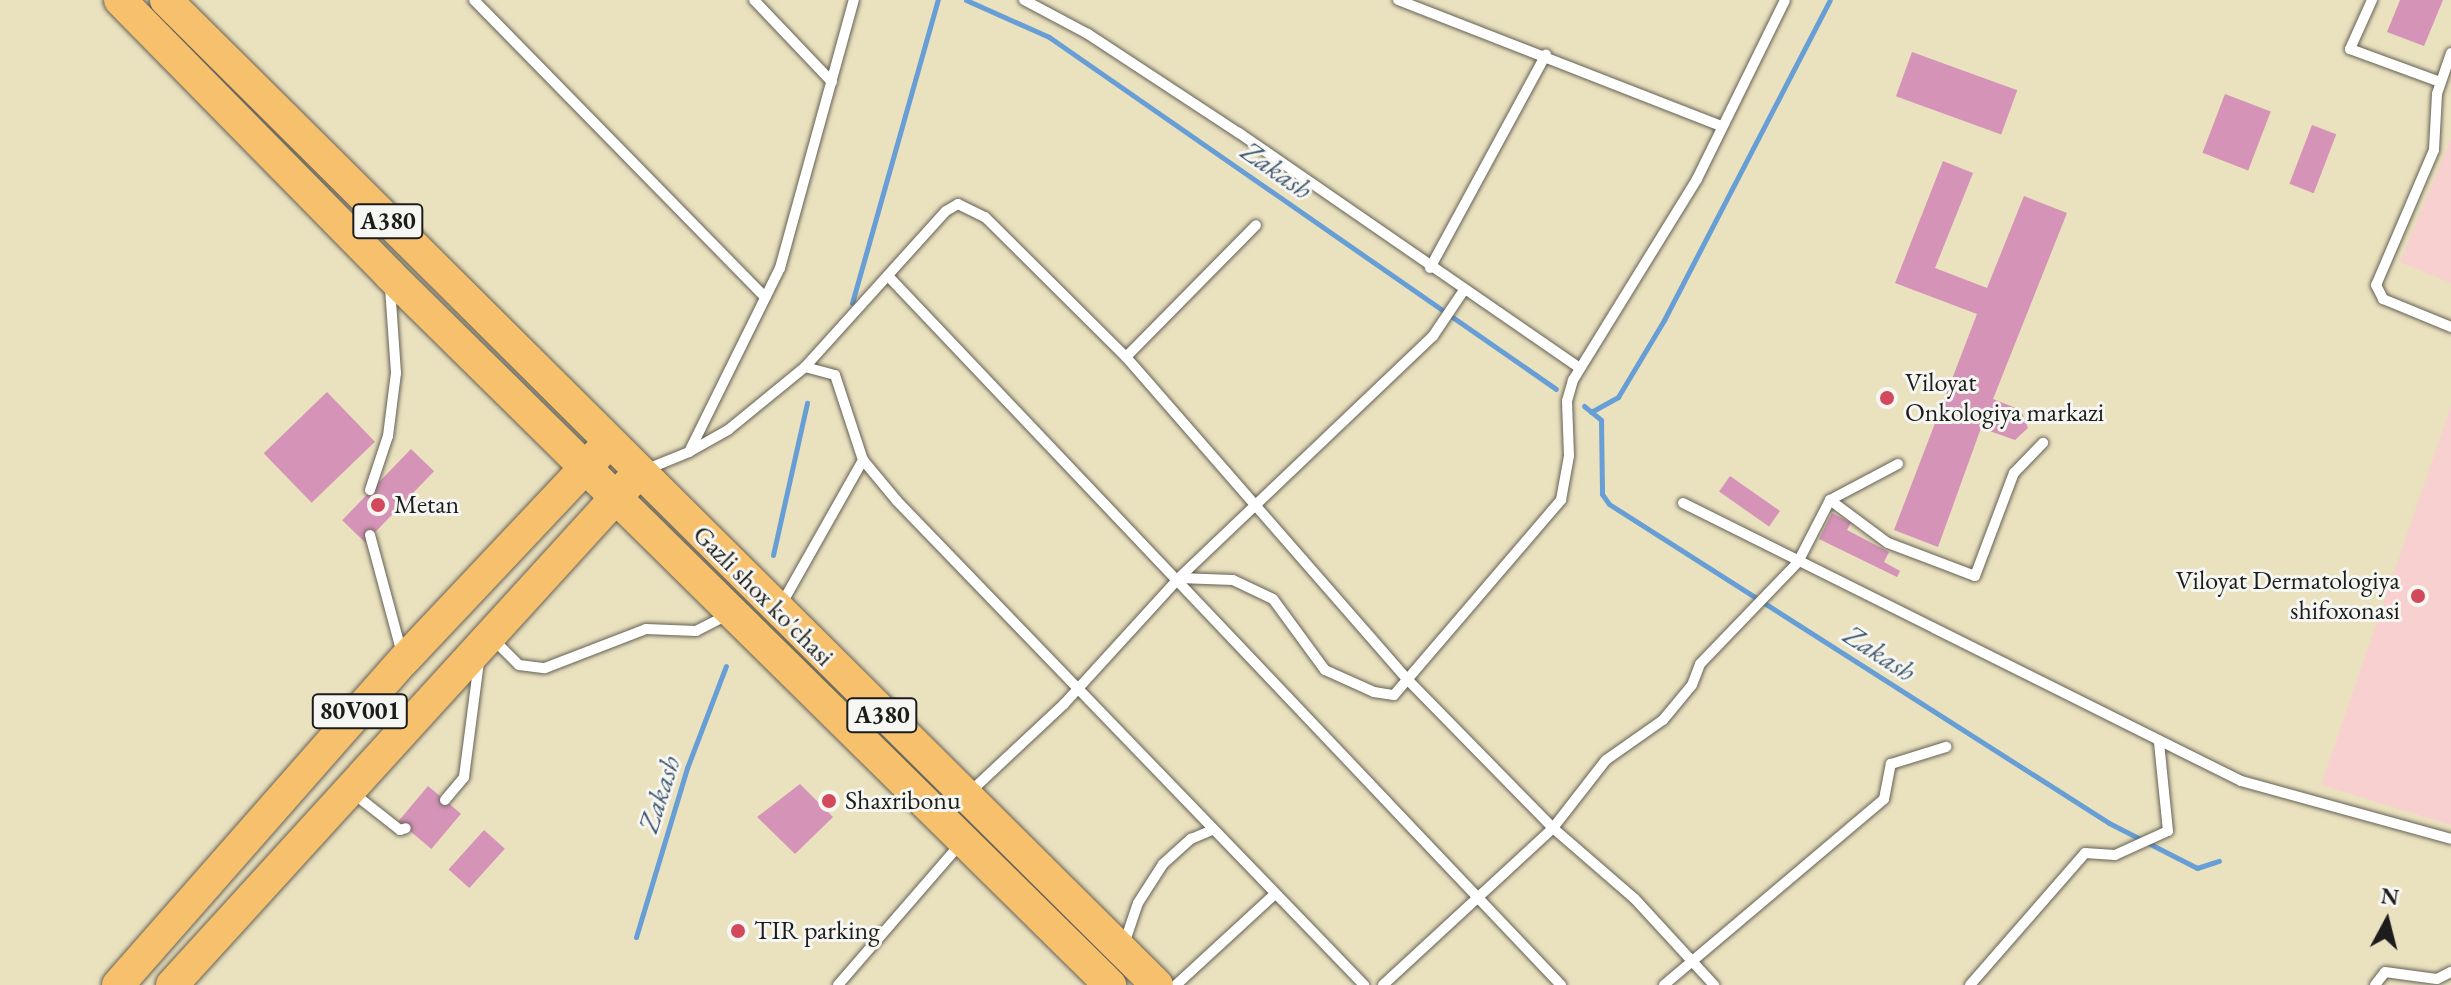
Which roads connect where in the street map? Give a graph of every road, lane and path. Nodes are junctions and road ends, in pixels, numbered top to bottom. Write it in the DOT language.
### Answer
graph roads {
  1 [pos="120,0"];
  2 [pos="166,0"];
  3 [pos="474,0"];
  4 [pos="754,0"];
  5 [pos="854,0"];
  6 [pos="1024,0"];
  7 [pos="1398,0"];
  8 [pos="1785,0"];
  9 [pos="2372,0"];
  10 [pos="2451,53"];
  11 [pos="1546,54"];
  12 [pos="832,82"];
  13 [pos="2440,82"];
  14 [pos="1722,126"];
  15 [pos="1256,225"];
  16 [pos="1430,268"];
  17 [pos="389,274"];
  18 [pos="890,278"];
  19 [pos="1461,295"];
  20 [pos="765,297"];
  21 [pos="2451,327"];
  22 [pos="1126,357"];
  23 [pos="805,367"];
  24 [pos="1580,368"];
  25 [pos="610,442"];
  26 [pos="2043,443"];
  27 [pos="689,452"];
  28 [pos="863,460"];
  29 [pos="1898,464"];
  30 [pos="586,467"];
  31 [pos="639,472"];
  32 [pos="370,490"];
  33 [pos="616,497"];
  34 [pos="1830,500"];
  35 [pos="1683,503"];
  36 [pos="1258,508"];
  37 [pos="370,535"];
  38 [pos="1798,562"];
  39 [pos="1179,578"];
  40 [pos="778,610"];
  41 [pos="734,612"];
  42 [pos="485,638"];
  43 [pos="404,660"];
  44 [pos="1407,679"];
  45 [pos="1080,688"];
  46 [pos="2159,742"];
  47 [pos="1946,747"];
  48 [pos="349,789"];
  49 [pos="964,798"];
  50 [pos="445,800"];
  51 [pos="263,825"];
  52 [pos="406,828"];
  53 [pos="1553,828"];
  54 [pos="1212,830"];
  55 [pos="2451,839"];
  56 [pos="963,841"];
  57 [pos="293,850"];
  58 [pos="1275,894"];
  59 [pos="1479,897"];
  60 [pos="1121,950"];
  61 [pos="1693,959"];
  62 [pos="2451,972"];
  63 [pos="118,985"];
  64 [pos="172,985"];
  65 [pos="838,985"];
  66 [pos="1110,985"];
  67 [pos="1157,985"];
  68 [pos="1176,985"];
  69 [pos="1364,985"];
  70 [pos="1383,985"];
  71 [pos="1561,985"];
  72 [pos="1664,985"];
  73 [pos="1714,985"];
  74 [pos="1970,985"];
  75 [pos="2375,985"];
  1 -- 17 [label="highway, A380"];
  2 -- 25 [label="highway, A380"];
  3 -- 20 [label="lane"];
  4 -- 12 [label="lane"];
  5 -- 12 [label="lane"];
  6 -- 16 [label="lane"];
  7 -- 11 [label="lane"];
  8 -- 14 [label="lane"];
  9 -- 13 [label="lane"];
  10 -- 13 [label="lane"];
  11 -- 14 [label="lane"];
  11 -- 16 [label="lane"];
  12 -- 20 [label="lane"];
  13 -- 21 [label="lane"];
  14 -- 24 [label="lane"];
  15 -- 22 [label="lane"];
  16 -- 19 [label="lane"];
  17 -- 30 [label="highway, A380"];
  17 -- 32 [label="lane"];
  18 -- 22 [label="lane"];
  18 -- 23 [label="lane"];
  18 -- 39 [label="lane"];
  19 -- 24 [label="lane"];
  19 -- 36 [label="lane"];
  20 -- 27 [label="lane"];
  22 -- 36 [label="lane"];
  23 -- 27 [label="lane"];
  23 -- 28 [label="lane"];
  24 -- 44 [label="lane"];
  25 -- 30 [label="highway, 80V001"];
  25 -- 31 [label="highway, Gazli shox ko'chasi / A380"];
  26 -- 34 [label="lane"];
  27 -- 31 [label="lane"];
  28 -- 40 [label="lane"];
  28 -- 45 [label="lane"];
  29 -- 34 [label="lane"];
  30 -- 33 [label="highway, A380"];
  30 -- 43 [label="highway, 80V001"];
  31 -- 33 [label="highway, 80V001"];
  31 -- 40 [label="highway, Gazli shox ko'chasi / A380"];
  33 -- 41 [label="highway, Gazli shox ko'chasi / A380"];
  33 -- 42 [label="highway, 80V001"];
  34 -- 38 [label="lane"];
  35 -- 38 [label="lane"];
  36 -- 39 [label="lane"];
  36 -- 44 [label="lane"];
  37 -- 43 [label="lane"];
  38 -- 46 [label="lane"];
  38 -- 53 [label="lane"];
  39 -- 44 [label="lane"];
  39 -- 45 [label="lane"];
  39 -- 59 [label="lane"];
  40 -- 49 [label="highway, Gazli shox ko'chasi / A380"];
  41 -- 42 [label="lane"];
  41 -- 56 [label="highway, Gazli shox ko'chasi / A380"];
  42 -- 48 [label="highway, 80V001"];
  42 -- 50 [label="lane"];
  43 -- 51 [label="highway, 80V001"];
  44 -- 53 [label="lane"];
  45 -- 49 [label="lane"];
  45 -- 54 [label="lane"];
  46 -- 55 [label="lane"];
  46 -- 74 [label="lane"];
  47 -- 61 [label="lane"];
  48 -- 52 [label="lane"];
  48 -- 57 [label="highway, 80V001"];
  49 -- 60 [label="highway, Gazli shox ko'chasi / A380"];
  51 -- 57 [label="highway"];
  51 -- 63 [label="highway, 80V001"];
  53 -- 59 [label="lane"];
  53 -- 61 [label="lane"];
  54 -- 58 [label="lane"];
  54 -- 60 [label="lane"];
  56 -- 65 [label="lane"];
  56 -- 66 [label="highway, Gazli shox ko'chasi / A380"];
  57 -- 64 [label="highway, 80V001"];
  58 -- 68 [label="lane"];
  58 -- 69 [label="lane"];
  59 -- 70 [label="lane"];
  59 -- 71 [label="lane"];
  60 -- 67 [label="highway, Gazli shox ko'chasi / A380"];
  61 -- 72 [label="lane"];
  61 -- 73 [label="lane"];
  62 -- 75 [label="lane"];
}
